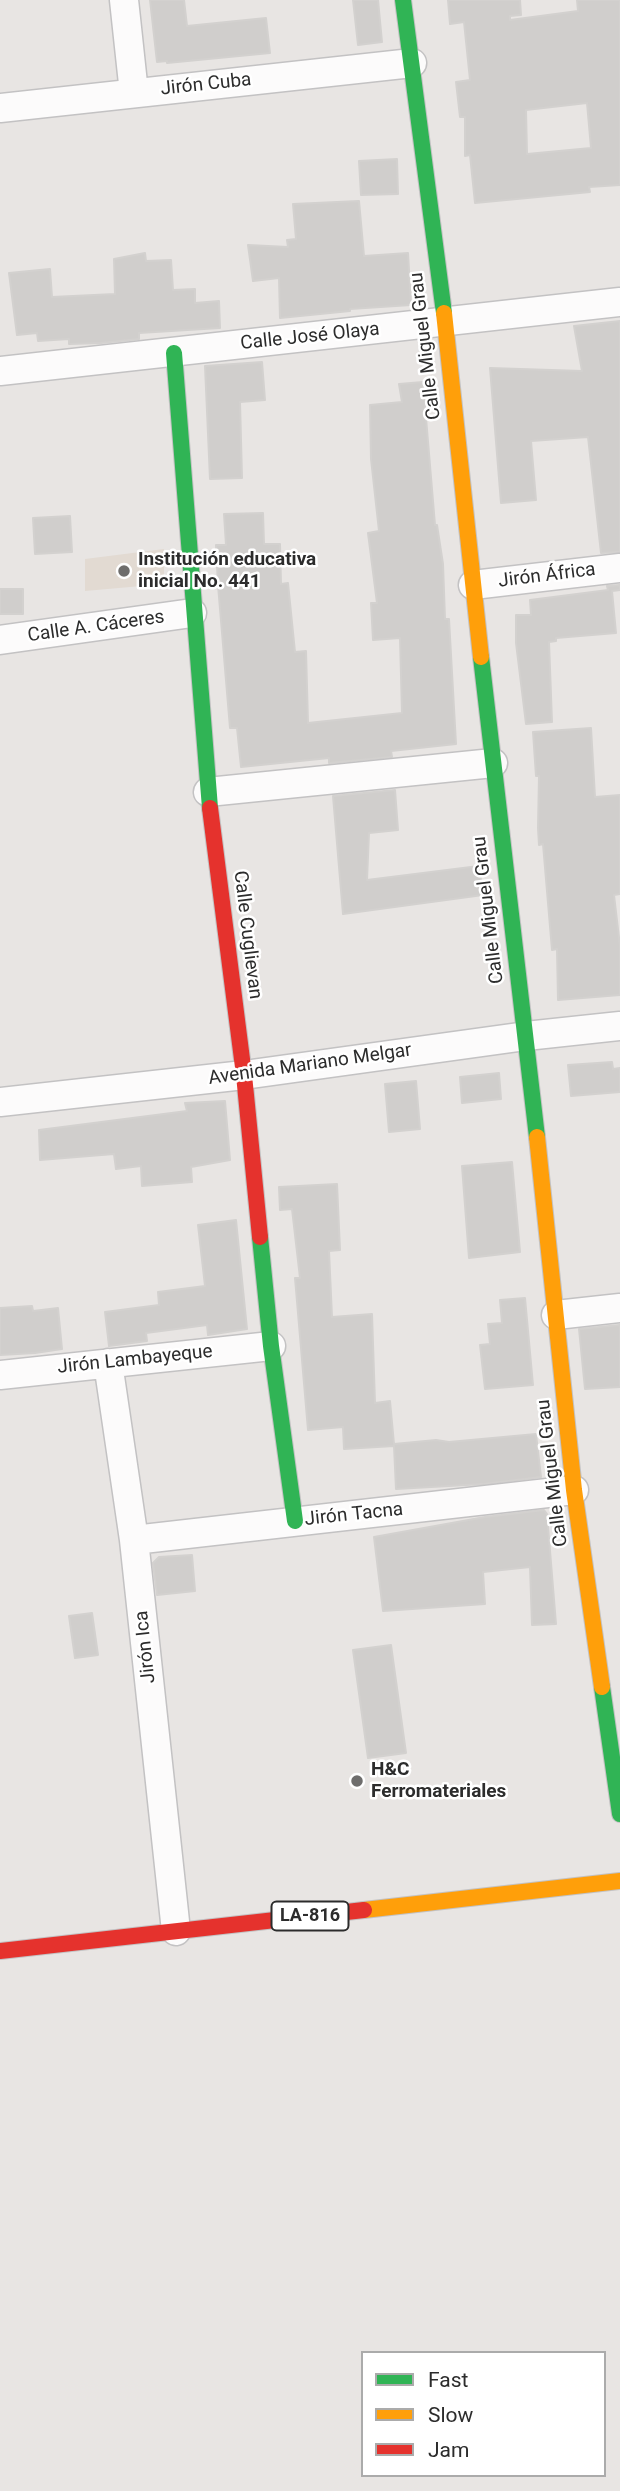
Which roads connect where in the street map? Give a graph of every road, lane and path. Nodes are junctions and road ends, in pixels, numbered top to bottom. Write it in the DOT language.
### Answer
graph roads {
  1 [pos="124,0"];
  2 [pos="403,0"];
  3 [pos="412,63"];
  4 [pos="134,93"];
  5 [pos="0,108"];
  6 [pos="620,302"];
  7 [pos="445,322"];
  8 [pos="174,353"];
  9 [pos="0,371"];
  10 [pos="620,568"];
  11 [pos="473,584"];
  12 [pos="192,613"];
  13 [pos="0,640"];
  14 [pos="493,763"];
  15 [pos="208,792"];
  16 [pos="620,1026"];
  17 [pos="526,1036"];
  18 [pos="244,1075"];
  19 [pos="0,1101"];
  20 [pos="620,1308"];
  21 [pos="556,1315"];
  22 [pos="271,1346"];
  23 [pos="108,1363"];
  24 [pos="0,1375"];
  25 [pos="574,1490"];
  26 [pos="295,1521"];
  27 [pos="134,1539"];
  28 [pos="620,1814"];
  29 [pos="620,1881"];
  30 [pos="176,1931"];
  31 [pos="0,1951"];
  1 -- 4 [label="street"];
  2 -- 3 [label="main road, Calle Miguel Grau"];
  3 -- 4 [label="street, Jirón Cuba"];
  3 -- 7 [label="main road, Calle Miguel Grau"];
  4 -- 5 [label="street, Jirón Cuba"];
  6 -- 7 [label="street, Calle José Olaya"];
  7 -- 8 [label="street, Calle José Olaya"];
  7 -- 11 [label="main road, Calle Miguel Grau"];
  8 -- 9 [label="street, Calle José Olaya"];
  8 -- 12 [label="main road, Calle Cuglievan"];
  10 -- 11 [label="street, Jirón África"];
  11 -- 14 [label="main road, Calle Miguel Grau"];
  12 -- 13 [label="street, Calle A. Cáceres"];
  12 -- 15 [label="main road, Calle Cuglievan"];
  14 -- 15 [label="street"];
  14 -- 17 [label="main road, Calle Miguel Grau"];
  15 -- 18 [label="main road, Calle Cuglievan"];
  16 -- 17 [label="street, Avenida Mariano Melgar"];
  17 -- 18 [label="street, Avenida Mariano Melgar"];
  17 -- 21 [label="main road, Calle Miguel Grau"];
  18 -- 19 [label="street, Avenida Mariano Melgar"];
  18 -- 22 [label="main road, Calle Cuglievan"];
  20 -- 21 [label="street"];
  21 -- 25 [label="main road, Calle Miguel Grau"];
  22 -- 23 [label="street, Jirón Lambayeque"];
  22 -- 26 [label="main road, Calle Cuglievan"];
  23 -- 24 [label="street, Jirón Lambayeque"];
  23 -- 27 [label="street, Jirón Ica"];
  25 -- 26 [label="street, Jirón Tacna"];
  25 -- 28 [label="main road, Calle Miguel Grau"];
  26 -- 27 [label="street, Jirón Tacna"];
  27 -- 30 [label="street, Jirón Ica"];
  29 -- 30 [label="main road, LA-816"];
  30 -- 31 [label="main road, LA-816"];
}
